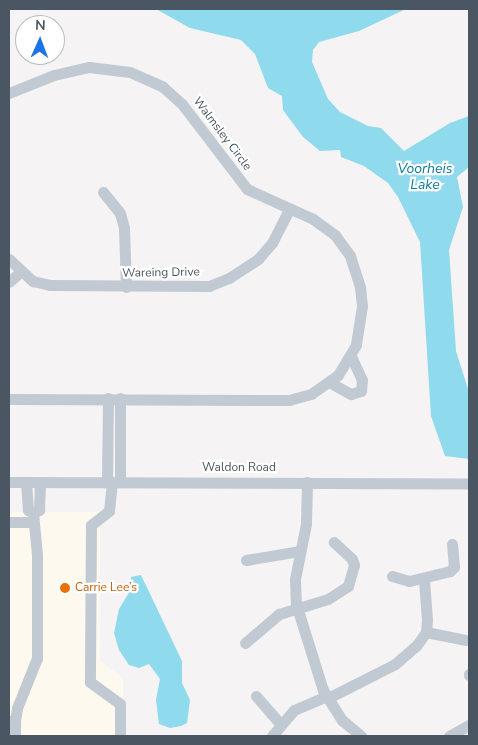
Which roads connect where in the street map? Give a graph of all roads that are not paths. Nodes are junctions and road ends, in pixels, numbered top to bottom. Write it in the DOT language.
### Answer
graph roads {
  1 [pos="9,93"];
  2 [pos="103,192"];
  3 [pos="289,210"];
  4 [pos="9,259"];
  5 [pos="20,272"];
  6 [pos="9,282"];
  7 [pos="126,287"];
  8 [pos="351,356"];
  9 [pos="329,382"];
  10 [pos="9,398"];
  11 [pos="108,398"];
  12 [pos="120,398"];
  13 [pos="9,482"];
  14 [pos="26,482"];
  15 [pos="40,482"];
  16 [pos="113,482"];
  17 [pos="307,482"];
  18 [pos="469,484"];
  19 [pos="33,518"];
  20 [pos="9,522"];
  21 [pos="334,542"];
  22 [pos="452,544"];
  23 [pos="300,551"];
  24 [pos="246,560"];
  25 [pos="392,576"];
  26 [pos="424,580"];
  27 [pos="297,608"];
  28 [pos="426,632"];
  29 [pos="466,640"];
  30 [pos="245,644"];
  31 [pos="256,696"];
  32 [pos="327,697"];
  33 [pos="12,721"];
  34 [pos="280,724"];
  35 [pos="469,725"];
  36 [pos="15,736"];
  37 [pos="120,736"];
  38 [pos="272,736"];
  39 [pos="360,736"];
  40 [pos="449,736"];
  1 -- 3 [label="street, Walmsley Circle"];
  2 -- 7 [label="street"];
  3 -- 7 [label="street, Wareing Drive"];
  3 -- 8 [label="street, Walmsley Circle"];
  4 -- 5 [label="street, Wareing Drive"];
  5 -- 6 [label="street"];
  5 -- 7 [label="street, Wareing Drive"];
  8 -- 9 [label="street, Walmsley Circle"];
  8 -- 9 [label="street"];
  9 -- 12 [label="street, Walmsley Circle"];
  10 -- 11 [label="street, Walmsley Circle"];
  11 -- 12 [label="street, Walmsley Circle"];
  11 -- 16 [label="street"];
  12 -- 16 [label="street"];
  13 -- 14 [label="street, Waldon Road"];
  14 -- 15 [label="street, Waldon Road"];
  14 -- 19 [label="street"];
  15 -- 16 [label="street, Waldon Road"];
  15 -- 19 [label="street"];
  16 -- 17 [label="street, Waldon Road"];
  16 -- 37 [label="street"];
  17 -- 18 [label="street, Waldon Road"];
  17 -- 23 [label="street"];
  19 -- 20 [label="street"];
  19 -- 33 [label="street"];
  21 -- 27 [label="street"];
  22 -- 26 [label="street"];
  23 -- 24 [label="street"];
  23 -- 27 [label="street"];
  25 -- 26 [label="street"];
  26 -- 28 [label="street"];
  27 -- 30 [label="street"];
  27 -- 32 [label="street"];
  28 -- 29 [label="street"];
  28 -- 32 [label="street"];
  31 -- 34 [label="street"];
  32 -- 34 [label="street"];
  32 -- 39 [label="street"];
  33 -- 36 [label="street"];
  34 -- 38 [label="street"];
  35 -- 40 [label="street"];
}
